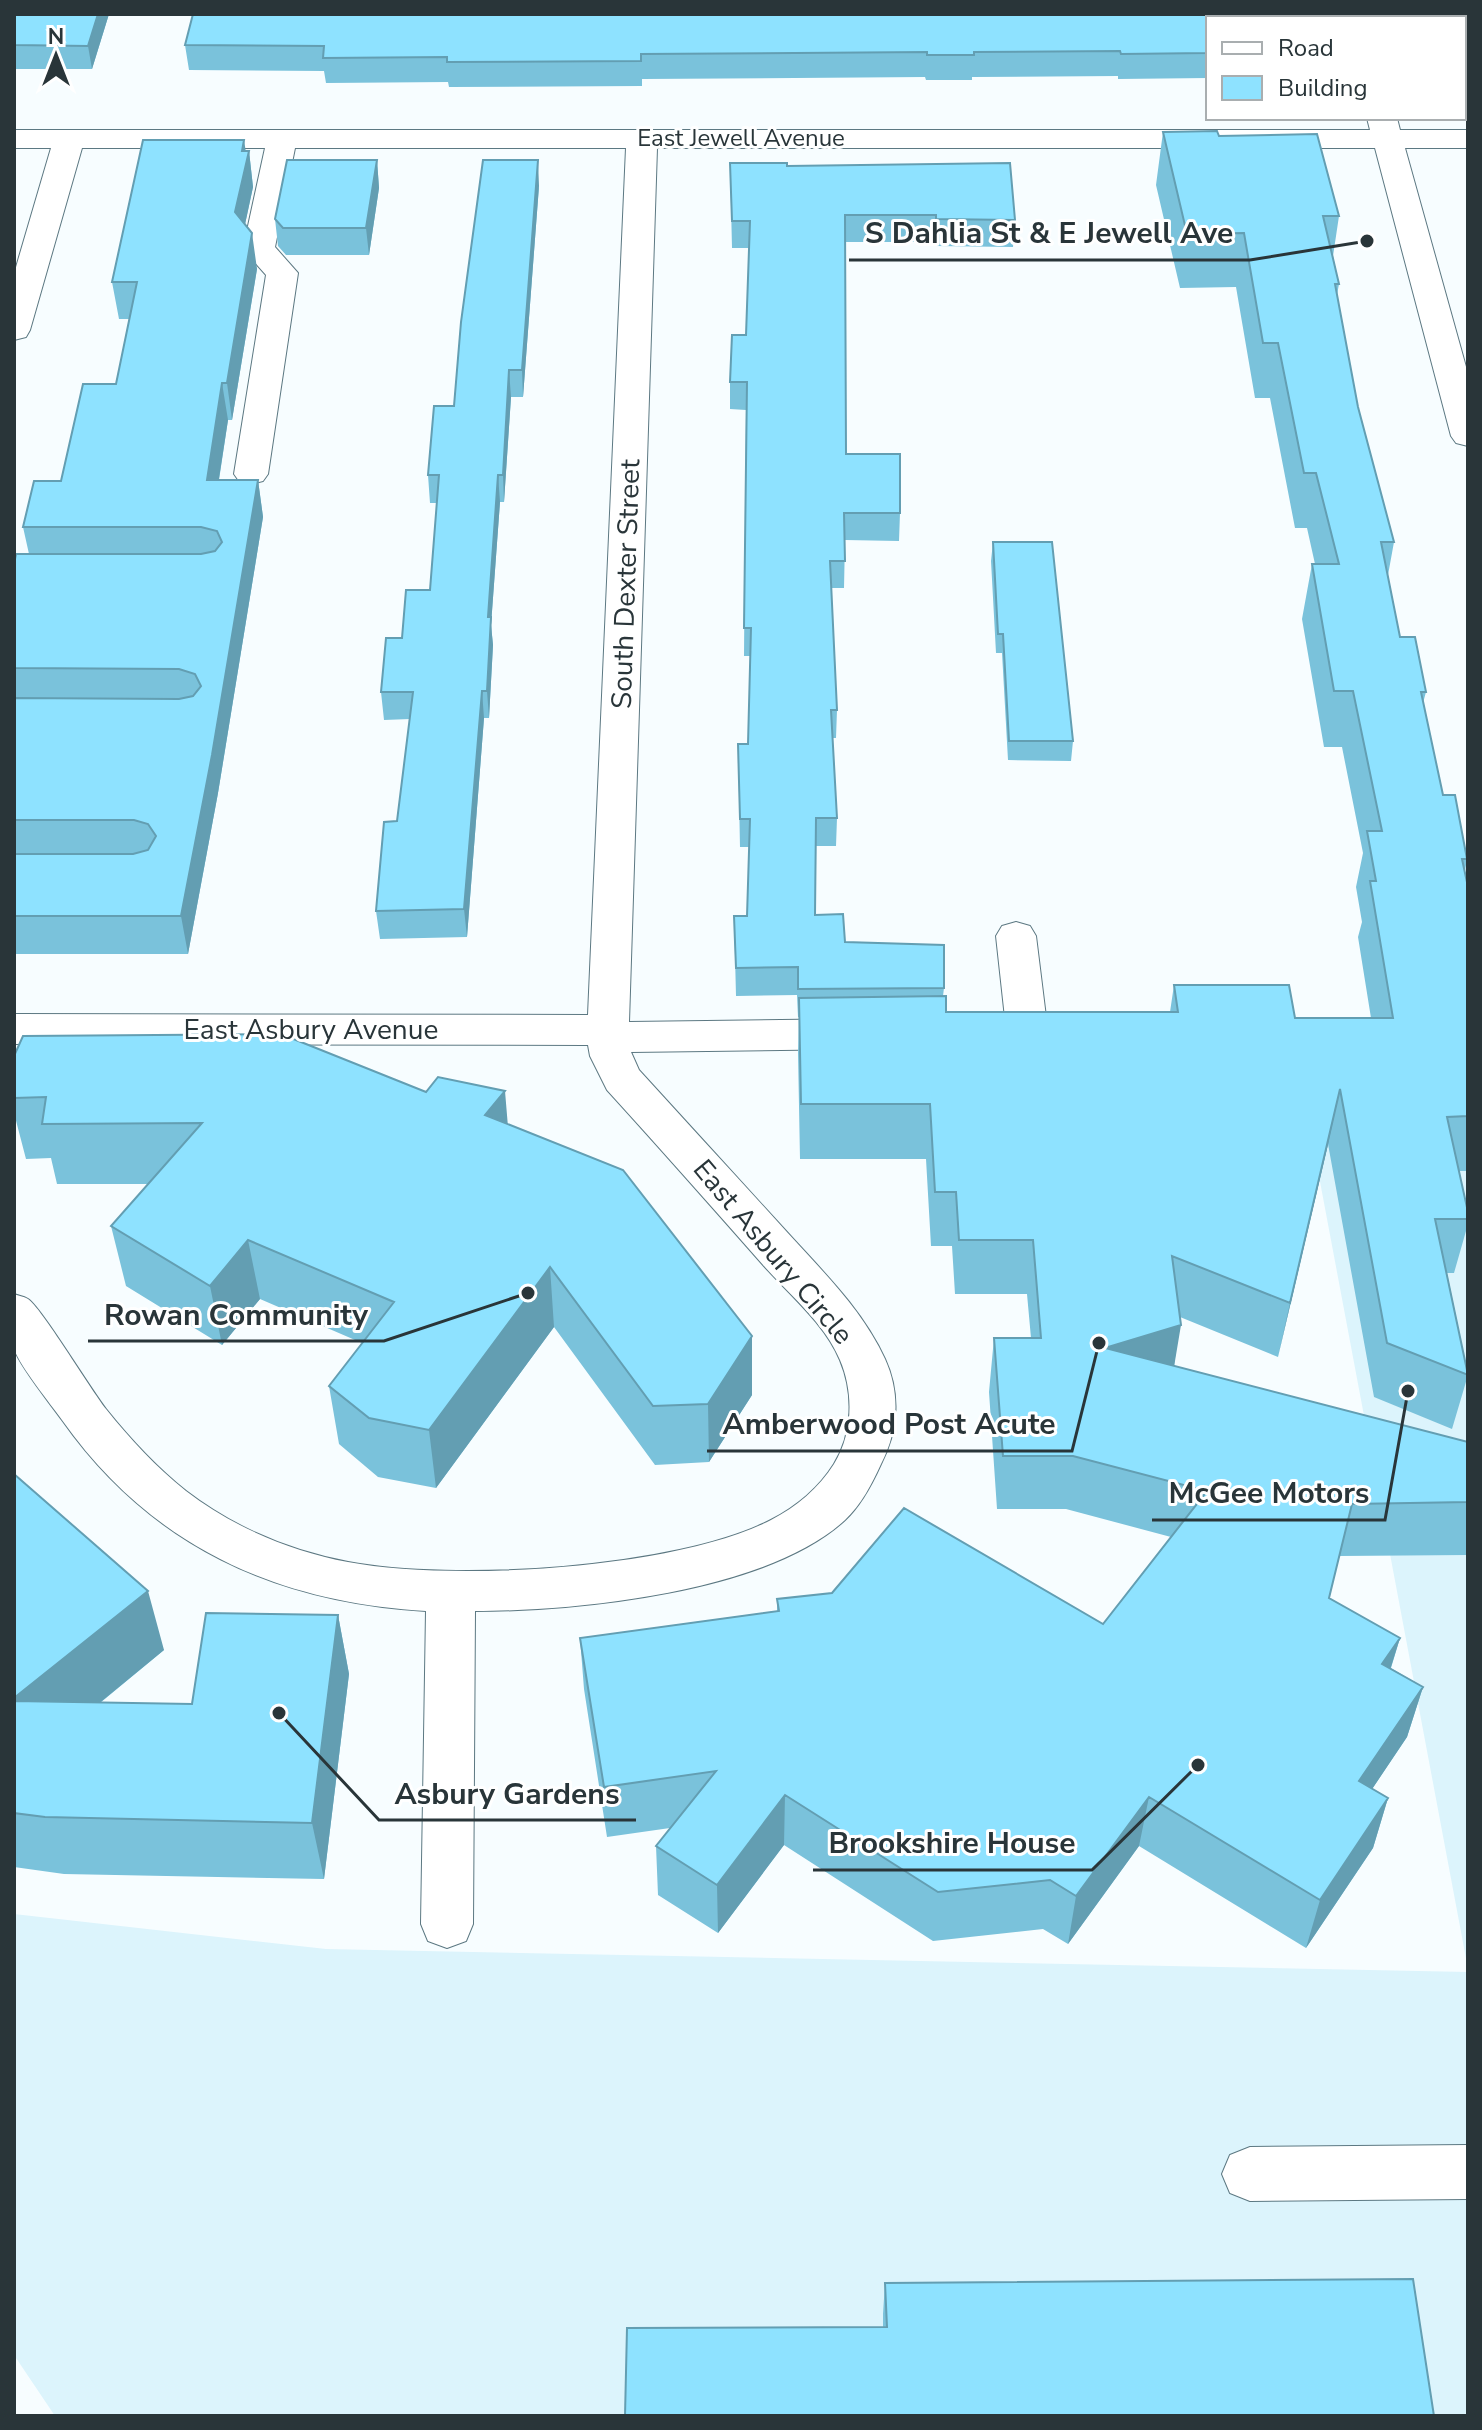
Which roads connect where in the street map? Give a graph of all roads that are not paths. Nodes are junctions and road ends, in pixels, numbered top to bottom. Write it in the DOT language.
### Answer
graph roads {
  1 [pos="1385,128"];
  2 [pos="642,138"];
  3 [pos="14,139"];
  4 [pos="282,139"];
  5 [pos="1468,139"];
  6 [pos="69,140"];
  7 [pos="14,330"];
  8 [pos="1468,436"];
  9 [pos="251,474"];
  10 [pos="1016,936"];
  11 [pos="14,1029"];
  12 [pos="950,1033"];
  13 [pos="608,1034"];
  14 [pos="903,1034"];
  15 [pos="14,1312"];
  16 [pos="28,1365"];
  17 [pos="451,1592"];
  18 [pos="447,1924"];
  19 [pos="1468,2172"];
  20 [pos="1250,2174"];
  1 -- 2 [label="street, East Jewell Avenue"];
  1 -- 5 [label="street, East Jewell Avenue"];
  1 -- 8 [label="street"];
  2 -- 4 [label="street, East Jewell Avenue"];
  2 -- 13 [label="street, South Dexter Street"];
  3 -- 6 [label="street, East Jewell Avenue"];
  4 -- 6 [label="street, East Jewell Avenue"];
  4 -- 9 [label="street"];
  6 -- 7 [label="street"];
  10 -- 12 [label="street"];
  11 -- 13 [label="street, East Asbury Avenue"];
  13 -- 14 [label="street, East Asbury Avenue"];
  13 -- 17 [label="street, East Asbury Circle"];
  15 -- 16 [label="street, East Asbury Circle"];
  16 -- 17 [label="street, East Asbury Circle"];
  17 -- 18 [label="street"];
  19 -- 20 [label="street"];
}
